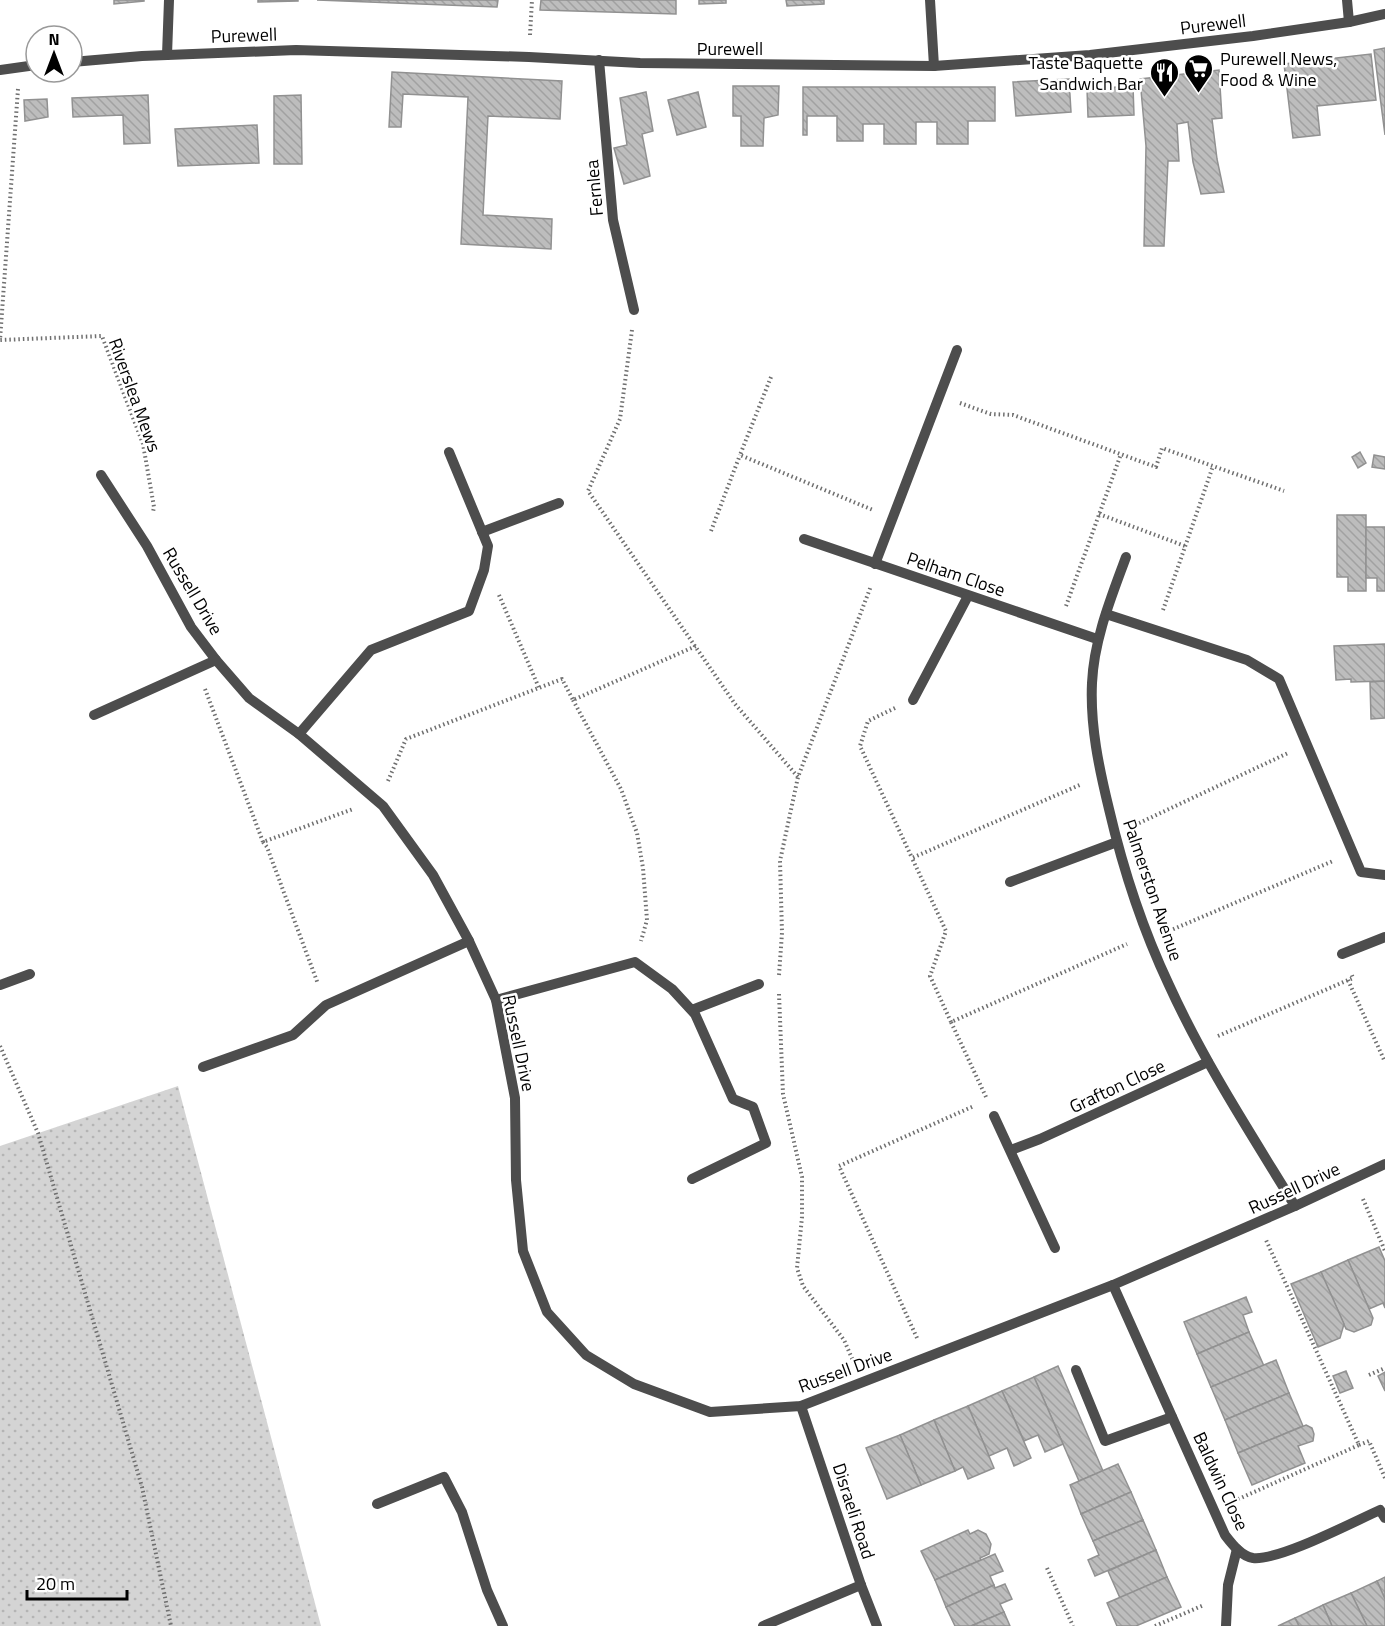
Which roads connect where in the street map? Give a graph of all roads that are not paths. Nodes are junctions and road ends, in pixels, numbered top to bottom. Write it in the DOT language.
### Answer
graph roads {
  1 [pos="169,0"];
  2 [pos="930,0"];
  3 [pos="1347,0"];
  4 [pos="1385,14"];
  5 [pos="1349,22"];
  6 [pos="167,55"];
  7 [pos="599,60"];
  8 [pos="84,61"];
  9 [pos="24,66"];
  10 [pos="934,66"];
  11 [pos="0,70"];
  12 [pos="634,310"];
  13 [pos="957,350"];
  14 [pos="448,452"];
  15 [pos="101,475"];
  16 [pos="560,503"];
  17 [pos="482,532"];
  18 [pos="804,539"];
  19 [pos="1126,557"];
  20 [pos="877,565"];
  21 [pos="968,596"];
  22 [pos="1106,614"];
  23 [pos="1097,639"];
  24 [pos="216,660"];
  25 [pos="913,700"];
  26 [pos="94,715"];
  27 [pos="299,734"];
  28 [pos="1116,838"];
  29 [pos="1385,876"];
  30 [pos="1010,882"];
  31 [pos="1385,936"];
  32 [pos="469,941"];
  33 [pos="1342,954"];
  34 [pos="30,974"];
  35 [pos="759,984"];
  36 [pos="0,985"];
  37 [pos="496,1000"];
  38 [pos="692,1010"];
  39 [pos="1208,1062"];
  40 [pos="203,1067"];
  41 [pos="994,1116"];
  42 [pos="1011,1150"];
  43 [pos="1385,1164"];
  44 [pos="692,1179"];
  45 [pos="1295,1206"];
  46 [pos="1055,1248"];
  47 [pos="1113,1285"];
  48 [pos="1076,1370"];
  49 [pos="801,1406"];
  50 [pos="1172,1417"];
  51 [pos="377,1504"];
  52 [pos="1382,1514"];
  53 [pos="1237,1549"];
  54 [pos="861,1585"];
  55 [pos="503,1626"];
  56 [pos="763,1626"];
  57 [pos="877,1626"];
  58 [pos="1226,1626"];
  1 -- 6 [label="street"];
  2 -- 10 [label="street"];
  3 -- 5 [label="street"];
  4 -- 5 [label="street, Purewell"];
  5 -- 10 [label="street, Purewell"];
  6 -- 7 [label="street, Purewell"];
  6 -- 8 [label="street, Purewell"];
  7 -- 10 [label="street, Purewell"];
  7 -- 12 [label="street, Fernlea"];
  9 -- 11 [label="street"];
  13 -- 20 [label="street"];
  14 -- 17 [label="street"];
  15 -- 24 [label="street, Russell Drive"];
  16 -- 17 [label="street"];
  17 -- 27 [label="street"];
  18 -- 20 [label="street, Pelham Close"];
  19 -- 22 [label="street, Palmerston Avenue"];
  20 -- 21 [label="street, Pelham Close"];
  21 -- 23 [label="street, Pelham Close"];
  21 -- 25 [label="street"];
  22 -- 23 [label="street, Palmerston Avenue"];
  22 -- 29 [label="street"];
  23 -- 28 [label="street, Palmerston Avenue"];
  24 -- 26 [label="street"];
  24 -- 27 [label="street, Russell Drive"];
  27 -- 32 [label="street, Russell Drive"];
  28 -- 30 [label="street"];
  28 -- 39 [label="street, Palmerston Avenue"];
  31 -- 33 [label="street"];
  32 -- 37 [label="street, Russell Drive"];
  32 -- 40 [label="street"];
  34 -- 36 [label="street"];
  35 -- 38 [label="street"];
  37 -- 38 [label="street"];
  37 -- 49 [label="street, Russell Drive"];
  38 -- 44 [label="street"];
  39 -- 42 [label="street, Grafton Close"];
  39 -- 45 [label="street, Palmerston Avenue"];
  41 -- 42 [label="street"];
  42 -- 46 [label="street"];
  43 -- 45 [label="street, Russell Drive"];
  45 -- 47 [label="street, Russell Drive"];
  47 -- 49 [label="street, Russell Drive"];
  47 -- 50 [label="street, Baldwin Close"];
  48 -- 50 [label="street"];
  49 -- 54 [label="street, Disraeli Road"];
  50 -- 53 [label="street, Baldwin Close"];
  51 -- 55 [label="street"];
  52 -- 53 [label="street, Baldwin Close"];
  53 -- 58 [label="street"];
  54 -- 56 [label="street"];
  54 -- 57 [label="street, Disraeli Road"];
}
